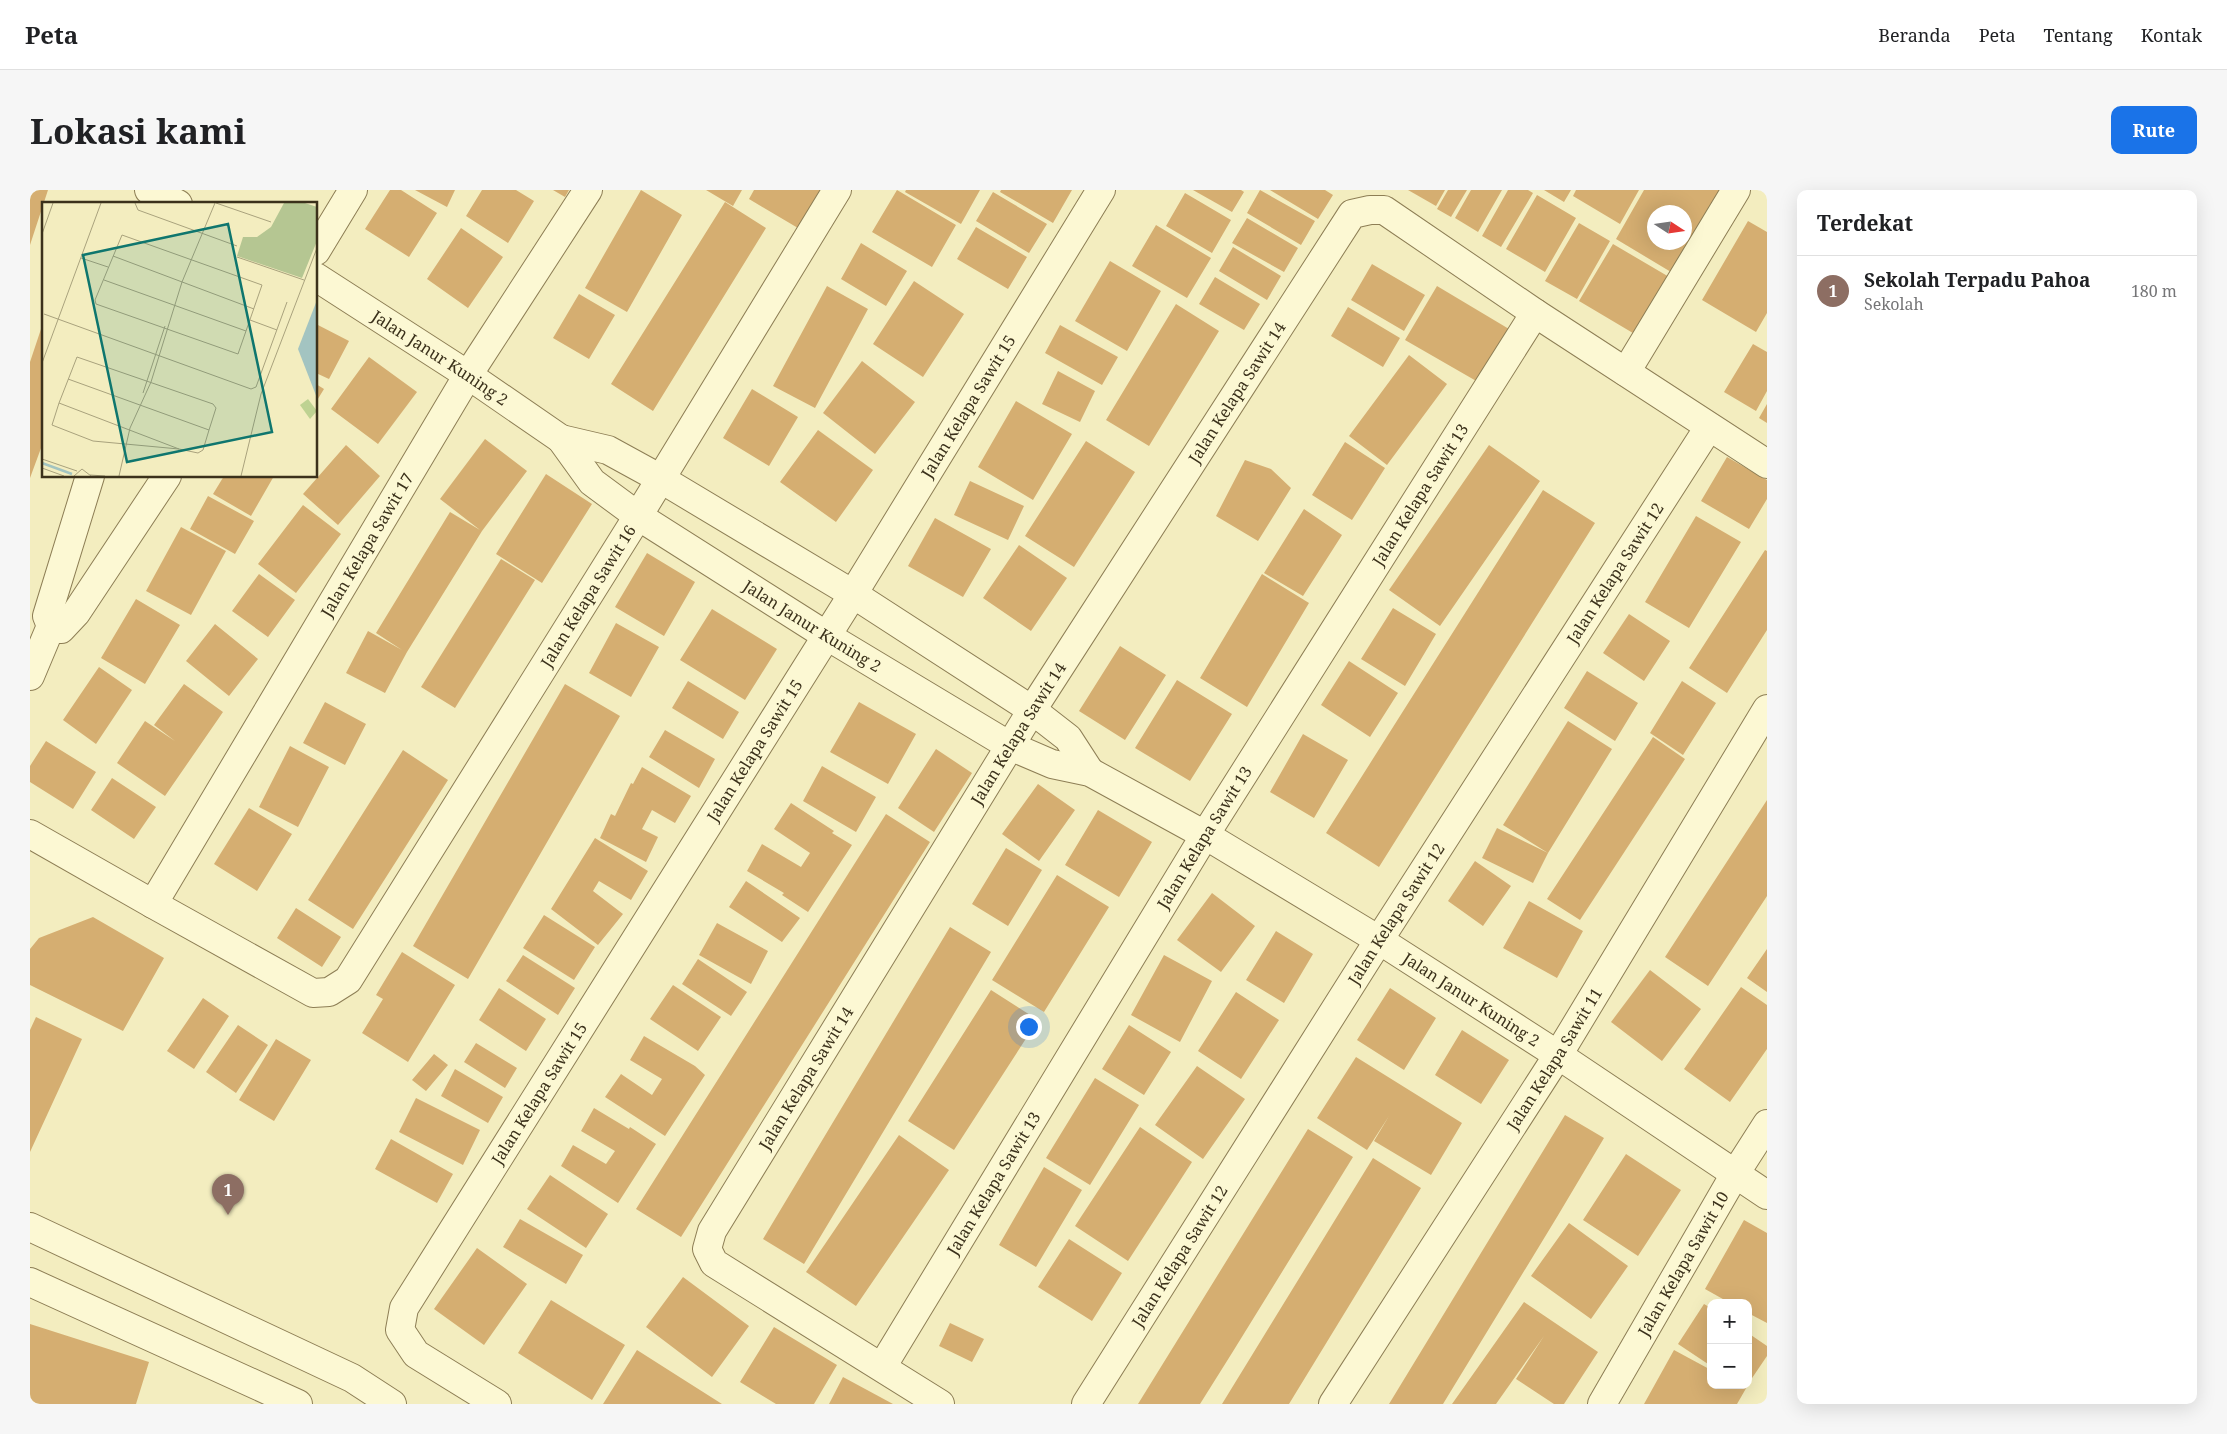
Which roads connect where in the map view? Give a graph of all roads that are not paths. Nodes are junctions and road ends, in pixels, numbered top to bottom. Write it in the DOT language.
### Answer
graph roads {
  1 [pos="149,190"];
  2 [pos="353,190"];
  3 [pos="588,190"];
  4 [pos="836,190"];
  5 [pos="1101,190"];
  6 [pos="1736,190"];
  7 [pos="177,200"];
  8 [pos="318,248"];
  9 [pos="318,278"];
  10 [pos="1535,313"];
  11 [pos="1626,372"];
  12 [pos="468,375"];
  13 [pos="1709,427"];
  14 [pos="561,439"];
  15 [pos="1767,464"];
  16 [pos="89,478"];
  17 [pos="166,478"];
  18 [pos="661,479"];
  19 [pos="638,516"];
  20 [pos="854,594"];
  21 [pos="51,626"];
  22 [pos="827,636"];
  23 [pos="30,676"];
  24 [pos="1767,709"];
  25 [pos="1032,710"];
  26 [pos="1010,746"];
  27 [pos="1090,772"];
  28 [pos="30,834"];
  29 [pos="1205,834"];
  30 [pos="153,904"];
  31 [pos="1379,940"];
  32 [pos="1558,1055"];
  33 [pos="1767,1124"];
  34 [pos="1735,1174"];
  35 [pos="1767,1195"];
  36 [pos="30,1226"];
  37 [pos="30,1282"];
  38 [pos="882,1367"];
  39 [pos="298,1404"];
  40 [pos="392,1404"];
  41 [pos="497,1404"];
  42 [pos="940,1404"];
  43 [pos="1086,1404"];
  44 [pos="1333,1404"];
  45 [pos="1602,1404"];
  1 -- 7 [label="street"];
  2 -- 8 [label="street"];
  3 -- 12 [label="street, Jalan Kelapa Sawit 17"];
  4 -- 18 [label="street, Jalan Kelapa Sawit 16"];
  5 -- 20 [label="street, Jalan Kelapa Sawit 15"];
  6 -- 11 [label="street"];
  9 -- 12 [label="street, Jalan Janur Kuning 2"];
  10 -- 11 [label="street"];
  10 -- 25 [label="street, Jalan Kelapa Sawit 14"];
  10 -- 29 [label="street, Jalan Kelapa Sawit 13"];
  11 -- 13 [label="street"];
  12 -- 14 [label="street, Jalan Janur Kuning 2"];
  12 -- 30 [label="street, Jalan Kelapa Sawit 17"];
  13 -- 15 [label="street"];
  13 -- 31 [label="street, Jalan Kelapa Sawit 12"];
  14 -- 18 [label="street, Jalan Janur Kuning 2"];
  14 -- 19 [label="street, Jalan Janur Kuning 2"];
  16 -- 21 [label="street"];
  17 -- 21 [label="street"];
  18 -- 19 [label="street, Jalan Kelapa Sawit 16"];
  18 -- 20 [label="street, Jalan Janur Kuning 2"];
  19 -- 22 [label="street, Jalan Janur Kuning 2"];
  19 -- 30 [label="street, Jalan Kelapa Sawit 16"];
  20 -- 22 [label="street, Jalan Kelapa Sawit 15"];
  20 -- 25 [label="street, Jalan Janur Kuning 2"];
  21 -- 23 [label="street"];
  22 -- 26 [label="street, Jalan Janur Kuning 2"];
  22 -- 41 [label="street, Jalan Kelapa Sawit 15"];
  24 -- 32 [label="street, Jalan Kelapa Sawit 11"];
  25 -- 26 [label="street, Jalan Kelapa Sawit 14"];
  25 -- 27 [label="street, Jalan Janur Kuning 2"];
  26 -- 27 [label="street, Jalan Janur Kuning 2"];
  26 -- 38 [label="street, Jalan Kelapa Sawit 14"];
  27 -- 29 [label="street, Jalan Janur Kuning 2"];
  28 -- 30 [label="street"];
  29 -- 31 [label="street, Jalan Janur Kuning 2"];
  29 -- 38 [label="street, Jalan Kelapa Sawit 13"];
  31 -- 32 [label="street, Jalan Janur Kuning 2"];
  31 -- 43 [label="street, Jalan Kelapa Sawit 12"];
  32 -- 34 [label="street, Jalan Janur Kuning 2"];
  32 -- 44 [label="street, Jalan Kelapa Sawit 11"];
  33 -- 34 [label="street, Jalan Kelapa Sawit 10"];
  34 -- 35 [label="street, Jalan Janur Kuning 2"];
  34 -- 45 [label="street, Jalan Kelapa Sawit 10"];
  36 -- 40 [label="street"];
  37 -- 39 [label="street"];
  38 -- 42 [label="street"];
}
